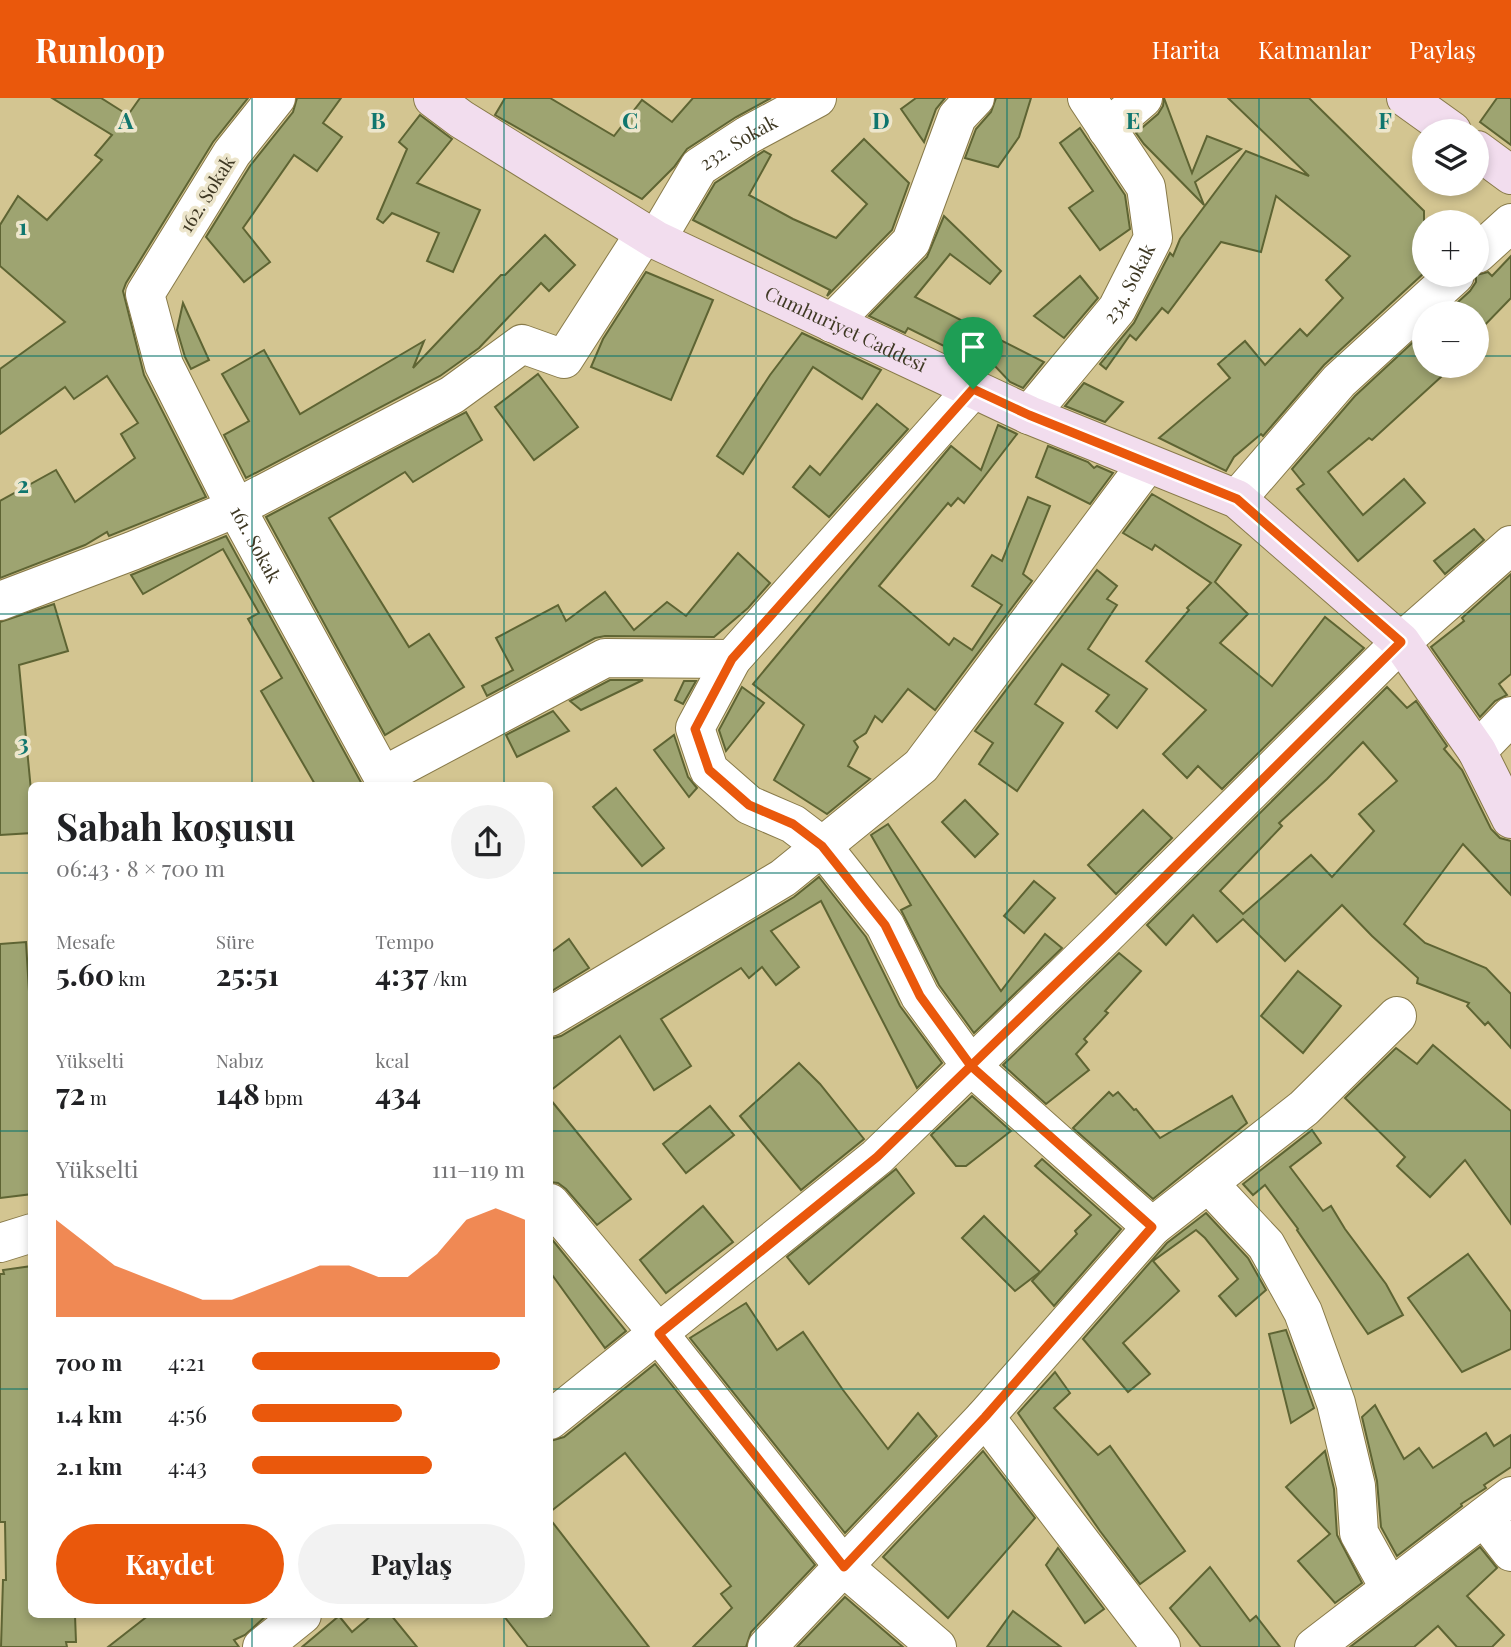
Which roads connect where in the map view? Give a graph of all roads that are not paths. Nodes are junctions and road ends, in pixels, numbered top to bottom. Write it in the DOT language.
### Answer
graph roads {
  1 [pos="276,98"];
  2 [pos="817,98"];
  3 [pos="975,98"];
  4 [pos="1143,98"];
  5 [pos="1406,98"];
  6 [pos="456,105"];
  7 [pos="1097,114"];
  8 [pos="1435,119"];
  9 [pos="1489,159"];
  10 [pos="1511,175"];
  11 [pos="1511,223"];
  12 [pos="651,236"];
  13 [pos="1489,243"];
  14 [pos="1442,287"];
  15 [pos="145,294"];
  16 [pos="832,323"];
  17 [pos="973,389"];
  18 [pos="1029,415"];
  19 [pos="1146,464"];
  20 [pos="1237,499"];
  21 [pos="236,508"];
  22 [pos="1511,545"];
  23 [pos="0,601"];
  24 [pos="1401,642"];
  25 [pos="732,659"];
  26 [pos="1511,716"];
  27 [pos="1477,751"];
  28 [pos="386,781"];
  29 [pos="1511,819"];
  30 [pos="822,846"];
  31 [pos="553,1015"];
  32 [pos="1397,1016"];
  33 [pos="971,1066"];
  34 [pos="1208,1183"];
  35 [pos="553,1207"];
  36 [pos="1152,1227"];
  37 [pos="28,1234"];
  38 [pos="0,1243"];
  39 [pos="659,1334"];
  40 [pos="985,1417"];
  41 [pos="553,1418"];
  42 [pos="1498,1506"];
  43 [pos="1511,1552"];
  44 [pos="844,1567"];
  45 [pos="1390,1589"];
  46 [pos="766,1647"];
  47 [pos="937,1647"];
  48 [pos="1161,1647"];
  49 [pos="1314,1647"];
  1 -- 15 [label="street, 162. Sokak"];
  2 -- 12 [label="street, 232. Sokak"];
  3 -- 16 [label="street"];
  4 -- 7 [label="street"];
  5 -- 8 [label="main road"];
  6 -- 12 [label="main road, Cumhuriyet Caddesi"];
  7 -- 18 [label="street, 234. Sokak"];
  9 -- 10 [label="main road"];
  11 -- 13 [label="street"];
  12 -- 16 [label="main road, Cumhuriyet Caddesi"];
  12 -- 21 [label="street, 232. Sokak"];
  14 -- 20 [label="street"];
  15 -- 21 [label="street, 161. Sokak"];
  16 -- 17 [label="main road, Cumhuriyet Caddesi"];
  17 -- 18 [label="main road, Cumhuriyet Caddesi"];
  17 -- 25 [label="street"];
  18 -- 19 [label="main road, Cumhuriyet Caddesi"];
  19 -- 20 [label="main road, Cumhuriyet Caddesi"];
  19 -- 30 [label="street"];
  20 -- 24 [label="main road, Cumhuriyet Caddesi"];
  21 -- 23 [label="street"];
  21 -- 28 [label="street, 161. Sokak"];
  22 -- 24 [label="street"];
  24 -- 27 [label="main road, Cumhuriyet Caddesi"];
  24 -- 33 [label="street"];
  25 -- 28 [label="street"];
  25 -- 30 [label="street"];
  26 -- 27 [label="street"];
  27 -- 29 [label="main road, Cumhuriyet Caddesi"];
  30 -- 31 [label="street"];
  30 -- 33 [label="street"];
  32 -- 34 [label="street"];
  33 -- 36 [label="street"];
  33 -- 39 [label="street"];
  34 -- 36 [label="street"];
  34 -- 45 [label="street"];
  35 -- 39 [label="street"];
  36 -- 40 [label="street"];
  37 -- 38 [label="street"];
  39 -- 41 [label="street"];
  39 -- 44 [label="street"];
  40 -- 44 [label="street"];
  40 -- 48 [label="street"];
  42 -- 43 [label="street"];
  42 -- 45 [label="street"];
  44 -- 46 [label="street"];
  44 -- 47 [label="street"];
  45 -- 49 [label="street"];
}
